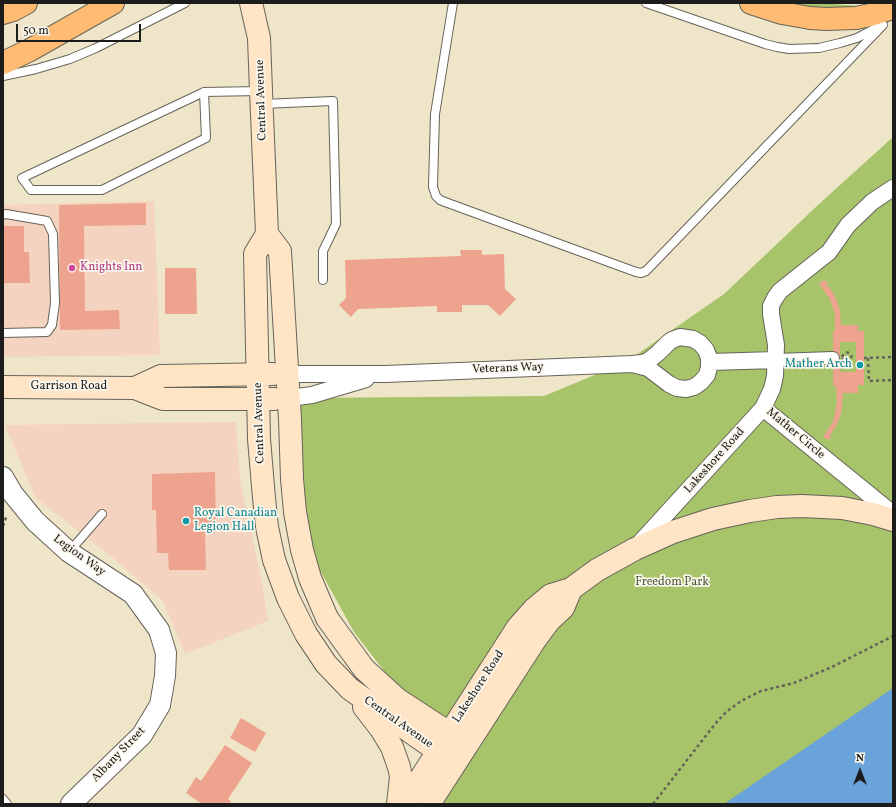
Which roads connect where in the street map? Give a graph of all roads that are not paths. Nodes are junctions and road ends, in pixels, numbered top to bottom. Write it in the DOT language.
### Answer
graph roads {
  1 [pos="26,3"];
  2 [pos="113,3"];
  3 [pos="185,3"];
  4 [pos="252,3"];
  5 [pos="267,3"];
  6 [pos="454,3"];
  7 [pos="646,3"];
  8 [pos="752,3"];
  9 [pos="3,13"];
  10 [pos="888,18"];
  11 [pos="260,38"];
  12 [pos="30,50"];
  13 [pos="3,56"];
  14 [pos="3,63"];
  15 [pos="3,76"];
  16 [pos="204,92"];
  17 [pos="261,98"];
  18 [pos="893,188"];
  19 [pos="3,215"];
  20 [pos="267,234"];
  21 [pos="323,280"];
  22 [pos="3,333"];
  23 [pos="833,358"];
  24 [pos="776,360"];
  25 [pos="710,362"];
  26 [pos="632,364"];
  27 [pos="258,374"];
  28 [pos="287,374"];
  29 [pos="385,374"];
  30 [pos="3,387"];
  31 [pos="135,388"];
  32 [pos="289,398"];
  33 [pos="258,400"];
  34 [pos="763,408"];
  35 [pos="6,488"];
  36 [pos="102,514"];
  37 [pos="893,514"];
  38 [pos="893,520"];
  39 [pos="635,548"];
  40 [pos="69,552"];
  41 [pos="571,590"];
  42 [pos="159,630"];
  43 [pos="350,689"];
  44 [pos="444,742"];
  45 [pos="462,754"];
  46 [pos="3,799"];
  47 [pos="7,804"];
  48 [pos="71,804"];
  49 [pos="398,804"];
  50 [pos="404,804"];
  51 [pos="430,804"];
  1 -- 9 [label="highway"];
  2 -- 12 [label="highway"];
  3 -- 15 [label="lane"];
  4 -- 11 [label="main road, Central Avenue"];
  5 -- 11 [label="main road, Central Avenue"];
  6 -- 10 [label="lane"];
  7 -- 10 [label="lane"];
  8 -- 10 [label="highway"];
  11 -- 17 [label="main road, Central Avenue"];
  12 -- 13 [label="lane"];
  12 -- 14 [label="highway"];
  16 -- 16 [label="lane"];
  16 -- 17 [label="lane"];
  17 -- 20 [label="main road, Central Avenue"];
  17 -- 21 [label="lane"];
  18 -- 24 [label="street, Mather Circle"];
  19 -- 22 [label="lane"];
  20 -- 27 [label="main road, Central Avenue"];
  20 -- 28 [label="main road, Central Avenue"];
  23 -- 24 [label="street"];
  24 -- 25 [label="street"];
  24 -- 34 [label="street, Mather Circle"];
  25 -- 26 [label="street, Veterans Way"];
  25 -- 26 [label="street, Veterans Way"];
  26 -- 29 [label="street, Veterans Way"];
  27 -- 28 [label="main road, Garrison Road"];
  27 -- 31 [label="main road, Garrison Road"];
  27 -- 33 [label="main road, Central Avenue"];
  28 -- 29 [label="street, Veterans Way"];
  28 -- 32 [label="main road, Central Avenue"];
  29 -- 32 [label="street, Veterans Way"];
  30 -- 31 [label="main road, Garrison Road"];
  31 -- 33 [label="main road, Garrison Road"];
  32 -- 33 [label="main road, Garrison Road"];
  32 -- 44 [label="main road, Central Avenue"];
  33 -- 43 [label="main road, Central Avenue"];
  34 -- 37 [label="street, Mather Circle"];
  34 -- 39 [label="street, Lakeshore Road"];
  35 -- 40 [label="street, Legion Way"];
  36 -- 40 [label="lane"];
  38 -- 39 [label="main road, Lakeshore Road"];
  39 -- 41 [label="main road, Lakeshore Road"];
  40 -- 42 [label="street, Legion Way"];
  41 -- 44 [label="main road, Lakeshore Road"];
  41 -- 45 [label="main road, Lakeshore Road"];
  42 -- 48 [label="street, Albany Street"];
  43 -- 44 [label="main road, Central Avenue"];
  43 -- 49 [label="main road"];
  44 -- 45 [label="main road, Central Avenue"];
  44 -- 50 [label="main road, Lakeshore Road"];
  45 -- 51 [label="main road, Lakeshore Road"];
  46 -- 47 [label="lane"];
}
